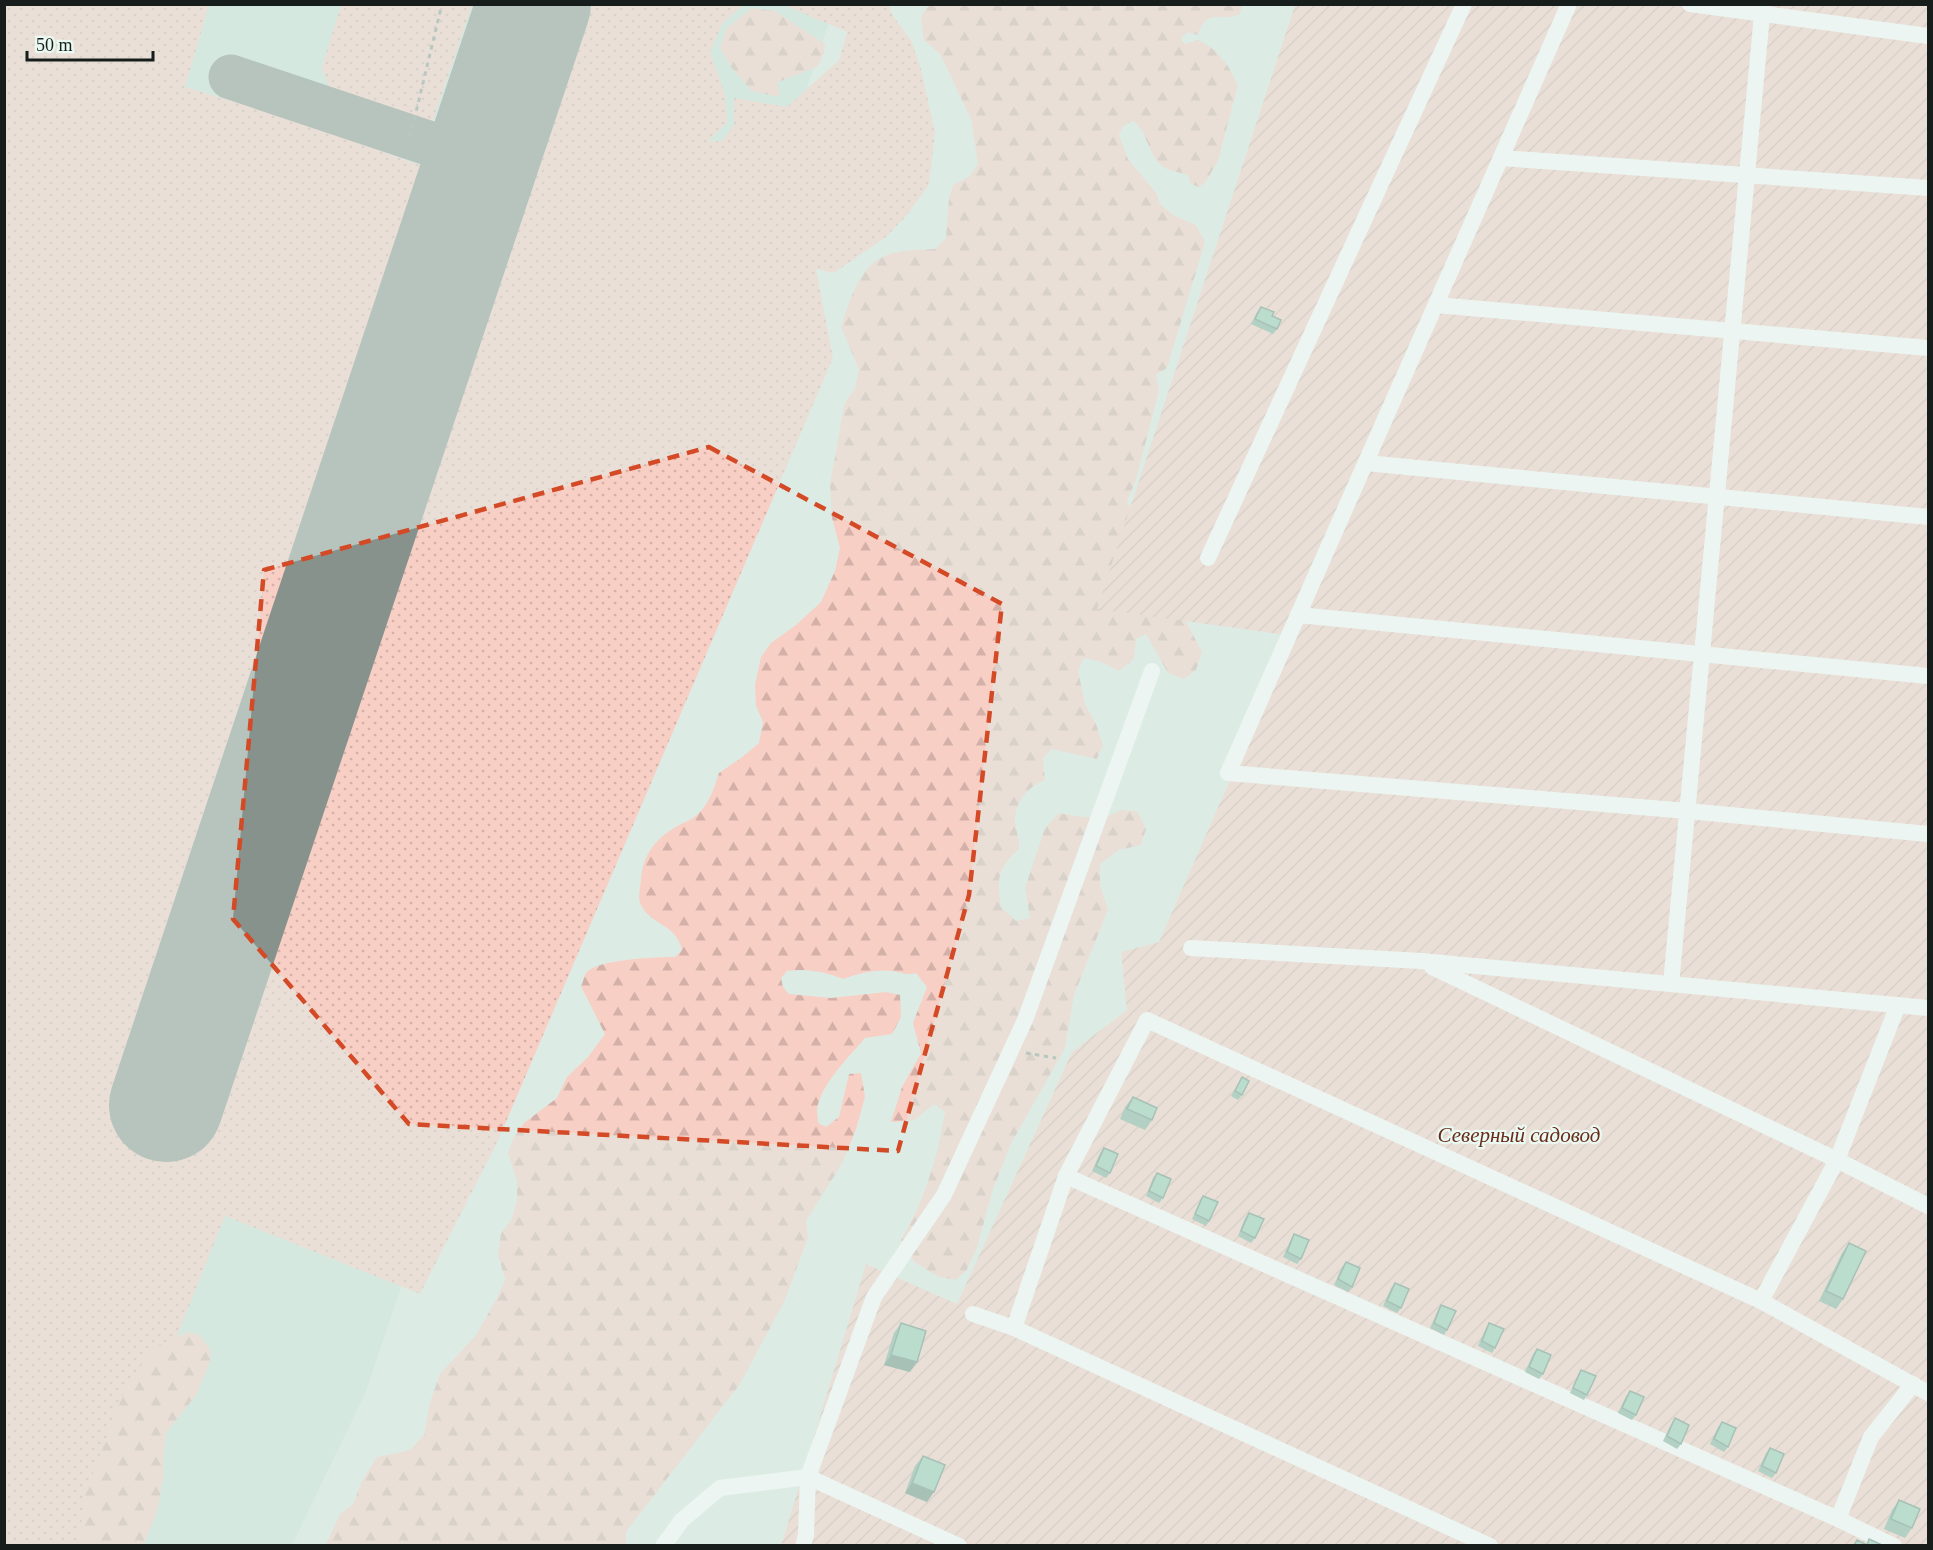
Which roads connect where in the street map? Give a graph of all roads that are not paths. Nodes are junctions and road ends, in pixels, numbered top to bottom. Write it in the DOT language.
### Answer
graph roads {
  1 [pos="1464,4"];
  2 [pos="1569,4"];
  3 [pos="1690,4"];
  4 [pos="1763,9"];
  5 [pos="1929,36"];
  6 [pos="1501,158"];
  7 [pos="1747,174"];
  8 [pos="1929,188"];
  9 [pos="1436,305"];
  10 [pos="1733,330"];
  11 [pos="1929,348"];
  12 [pos="1366,463"];
  13 [pos="1717,498"];
  14 [pos="1929,517"];
  15 [pos="1208,558"];
  16 [pos="1298,615"];
  17 [pos="1702,653"];
  18 [pos="1152,671"];
  19 [pos="1929,676"];
  20 [pos="1688,811"];
  21 [pos="1929,834"];
  22 [pos="1191,948"];
  23 [pos="1421,961"];
  24 [pos="1671,984"];
  25 [pos="1898,1005"];
  26 [pos="1929,1008"];
  27 [pos="1837,1160"];
  28 [pos="1066,1176"];
  29 [pos="1929,1206"];
  30 [pos="1761,1301"];
  31 [pos="973,1314"];
  32 [pos="1014,1328"];
  33 [pos="1913,1384"];
  34 [pos="1929,1393"];
  35 [pos="808,1477"];
  36 [pos="1838,1519"];
  37 [pos="663,1545"];
  38 [pos="803,1545"];
  39 [pos="959,1545"];
  40 [pos="1490,1545"];
  41 [pos="1894,1545"];
  1 -- 15 [label="street"];
  2 -- 6 [label="street"];
  3 -- 4 [label="street"];
  4 -- 5 [label="street"];
  4 -- 7 [label="street"];
  6 -- 7 [label="street"];
  6 -- 9 [label="street"];
  7 -- 8 [label="street"];
  7 -- 10 [label="street"];
  9 -- 10 [label="street"];
  9 -- 12 [label="street"];
  10 -- 11 [label="street"];
  10 -- 13 [label="street"];
  12 -- 13 [label="street"];
  12 -- 16 [label="street"];
  13 -- 14 [label="street"];
  13 -- 17 [label="street"];
  16 -- 17 [label="street"];
  16 -- 20 [label="street"];
  17 -- 19 [label="street"];
  17 -- 20 [label="street"];
  18 -- 35 [label="street"];
  20 -- 21 [label="street"];
  20 -- 24 [label="street"];
  22 -- 23 [label="street"];
  23 -- 24 [label="street"];
  23 -- 27 [label="street"];
  24 -- 25 [label="street"];
  25 -- 26 [label="street"];
  25 -- 27 [label="street"];
  27 -- 29 [label="street"];
  27 -- 30 [label="street"];
  28 -- 30 [label="street"];
  28 -- 32 [label="street"];
  28 -- 36 [label="street"];
  30 -- 33 [label="street"];
  31 -- 32 [label="street"];
  32 -- 40 [label="street"];
  33 -- 34 [label="street"];
  33 -- 36 [label="street"];
  35 -- 37 [label="street"];
  35 -- 38 [label="street"];
  35 -- 39 [label="street"];
  36 -- 41 [label="street"];
}
